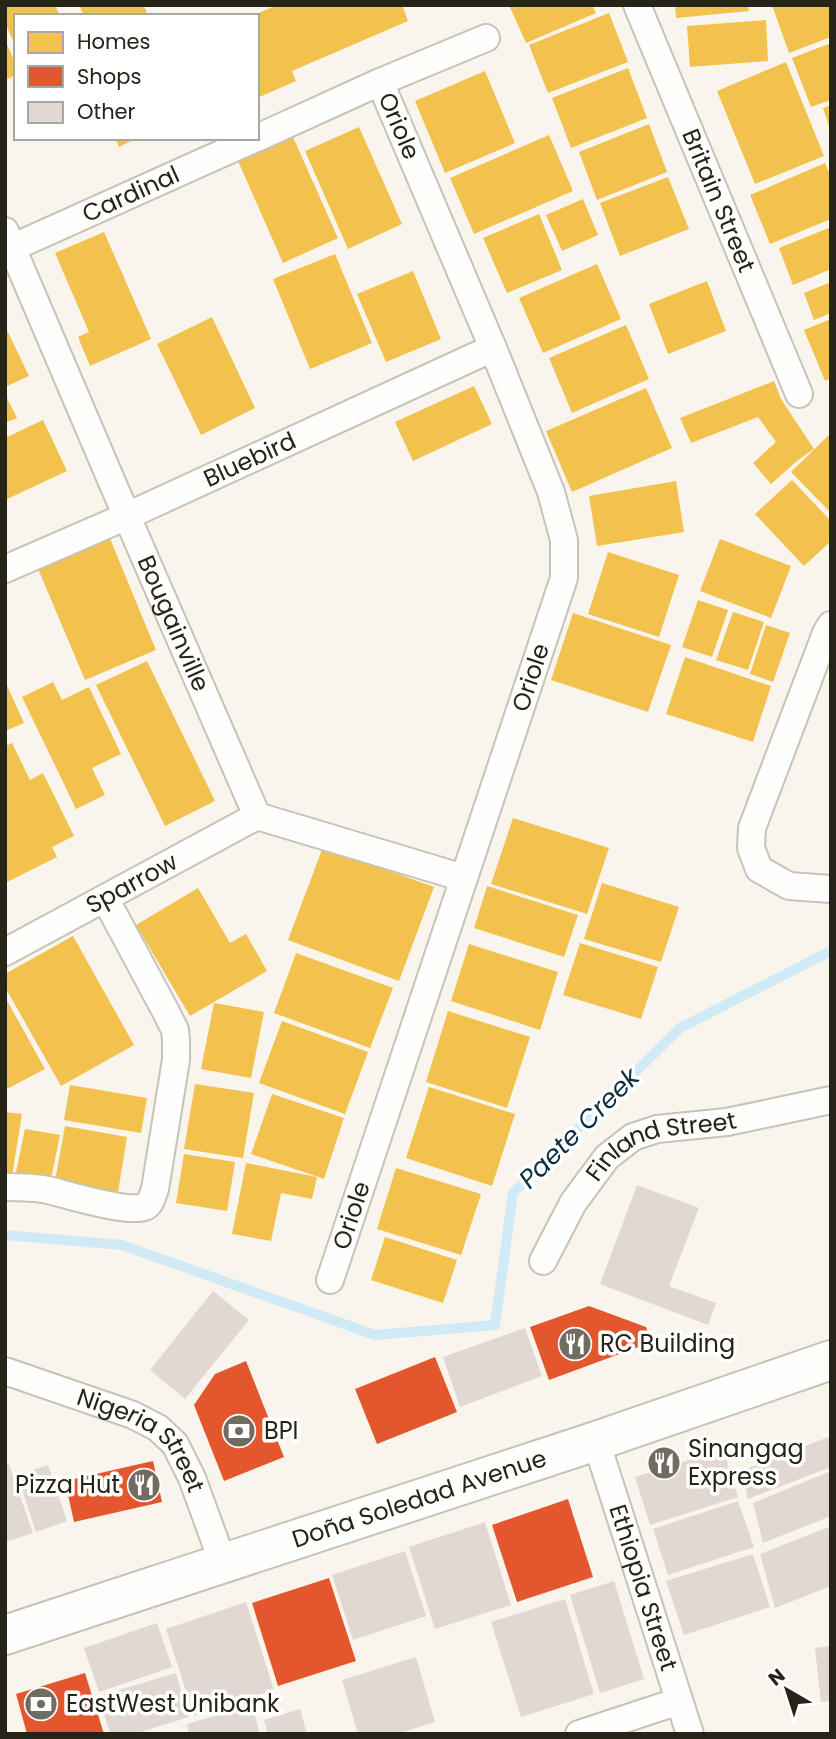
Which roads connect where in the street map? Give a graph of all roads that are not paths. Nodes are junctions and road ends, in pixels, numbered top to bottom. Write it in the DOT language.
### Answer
graph roads {
  1 [pos="638,5"];
  2 [pos="486,38"];
  3 [pos="380,82"];
  4 [pos="259,137"];
  5 [pos="252,140"];
  6 [pos="8,243"];
  7 [pos="492,348"];
  8 [pos="799,394"];
  9 [pos="127,516"];
  10 [pos="5,569"];
  11 [pos="829,631"];
  12 [pos="257,816"];
  13 [pos="464,878"];
  14 [pos="831,889"];
  15 [pos="105,898"];
  16 [pos="5,952"];
  17 [pos="831,1100"];
  18 [pos="5,1187"];
  19 [pos="543,1261"];
  20 [pos="330,1280"];
  21 [pos="831,1360"];
  22 [pos="5,1371"];
  23 [pos="596,1441"];
  24 [pos="223,1563"];
  25 [pos="5,1635"];
  26 [pos="679,1701"];
  27 [pos="579,1734"];
  28 [pos="690,1734"];
  1 -- 8 [label="street, Britain Street"];
  2 -- 3 [label="street, Cardinal"];
  3 -- 4 [label="street, Cardinal"];
  3 -- 7 [label="street, Oriole"];
  5 -- 6 [label="street, Cardinal"];
  6 -- 9 [label="street, Bougainville"];
  7 -- 9 [label="street, Bluebird"];
  7 -- 13 [label="street, Oriole"];
  9 -- 10 [label="street, Bluebird"];
  9 -- 12 [label="street, Bougainville"];
  11 -- 14 [label="street"];
  12 -- 13 [label="street"];
  12 -- 15 [label="street, Sparrow"];
  13 -- 20 [label="street, Oriole"];
  15 -- 16 [label="street, Sparrow"];
  15 -- 18 [label="street"];
  17 -- 19 [label="street, Finland Street"];
  21 -- 23 [label="main road, Doña Soledad Avenue"];
  22 -- 24 [label="street, Nigeria Street"];
  23 -- 24 [label="main road, Doña Soledad Avenue"];
  23 -- 26 [label="street, Ethiopia Street"];
  24 -- 25 [label="main road, Doña Soledad Avenue"];
  26 -- 27 [label="street"];
  26 -- 28 [label="street, Ethiopia Street"];
}
